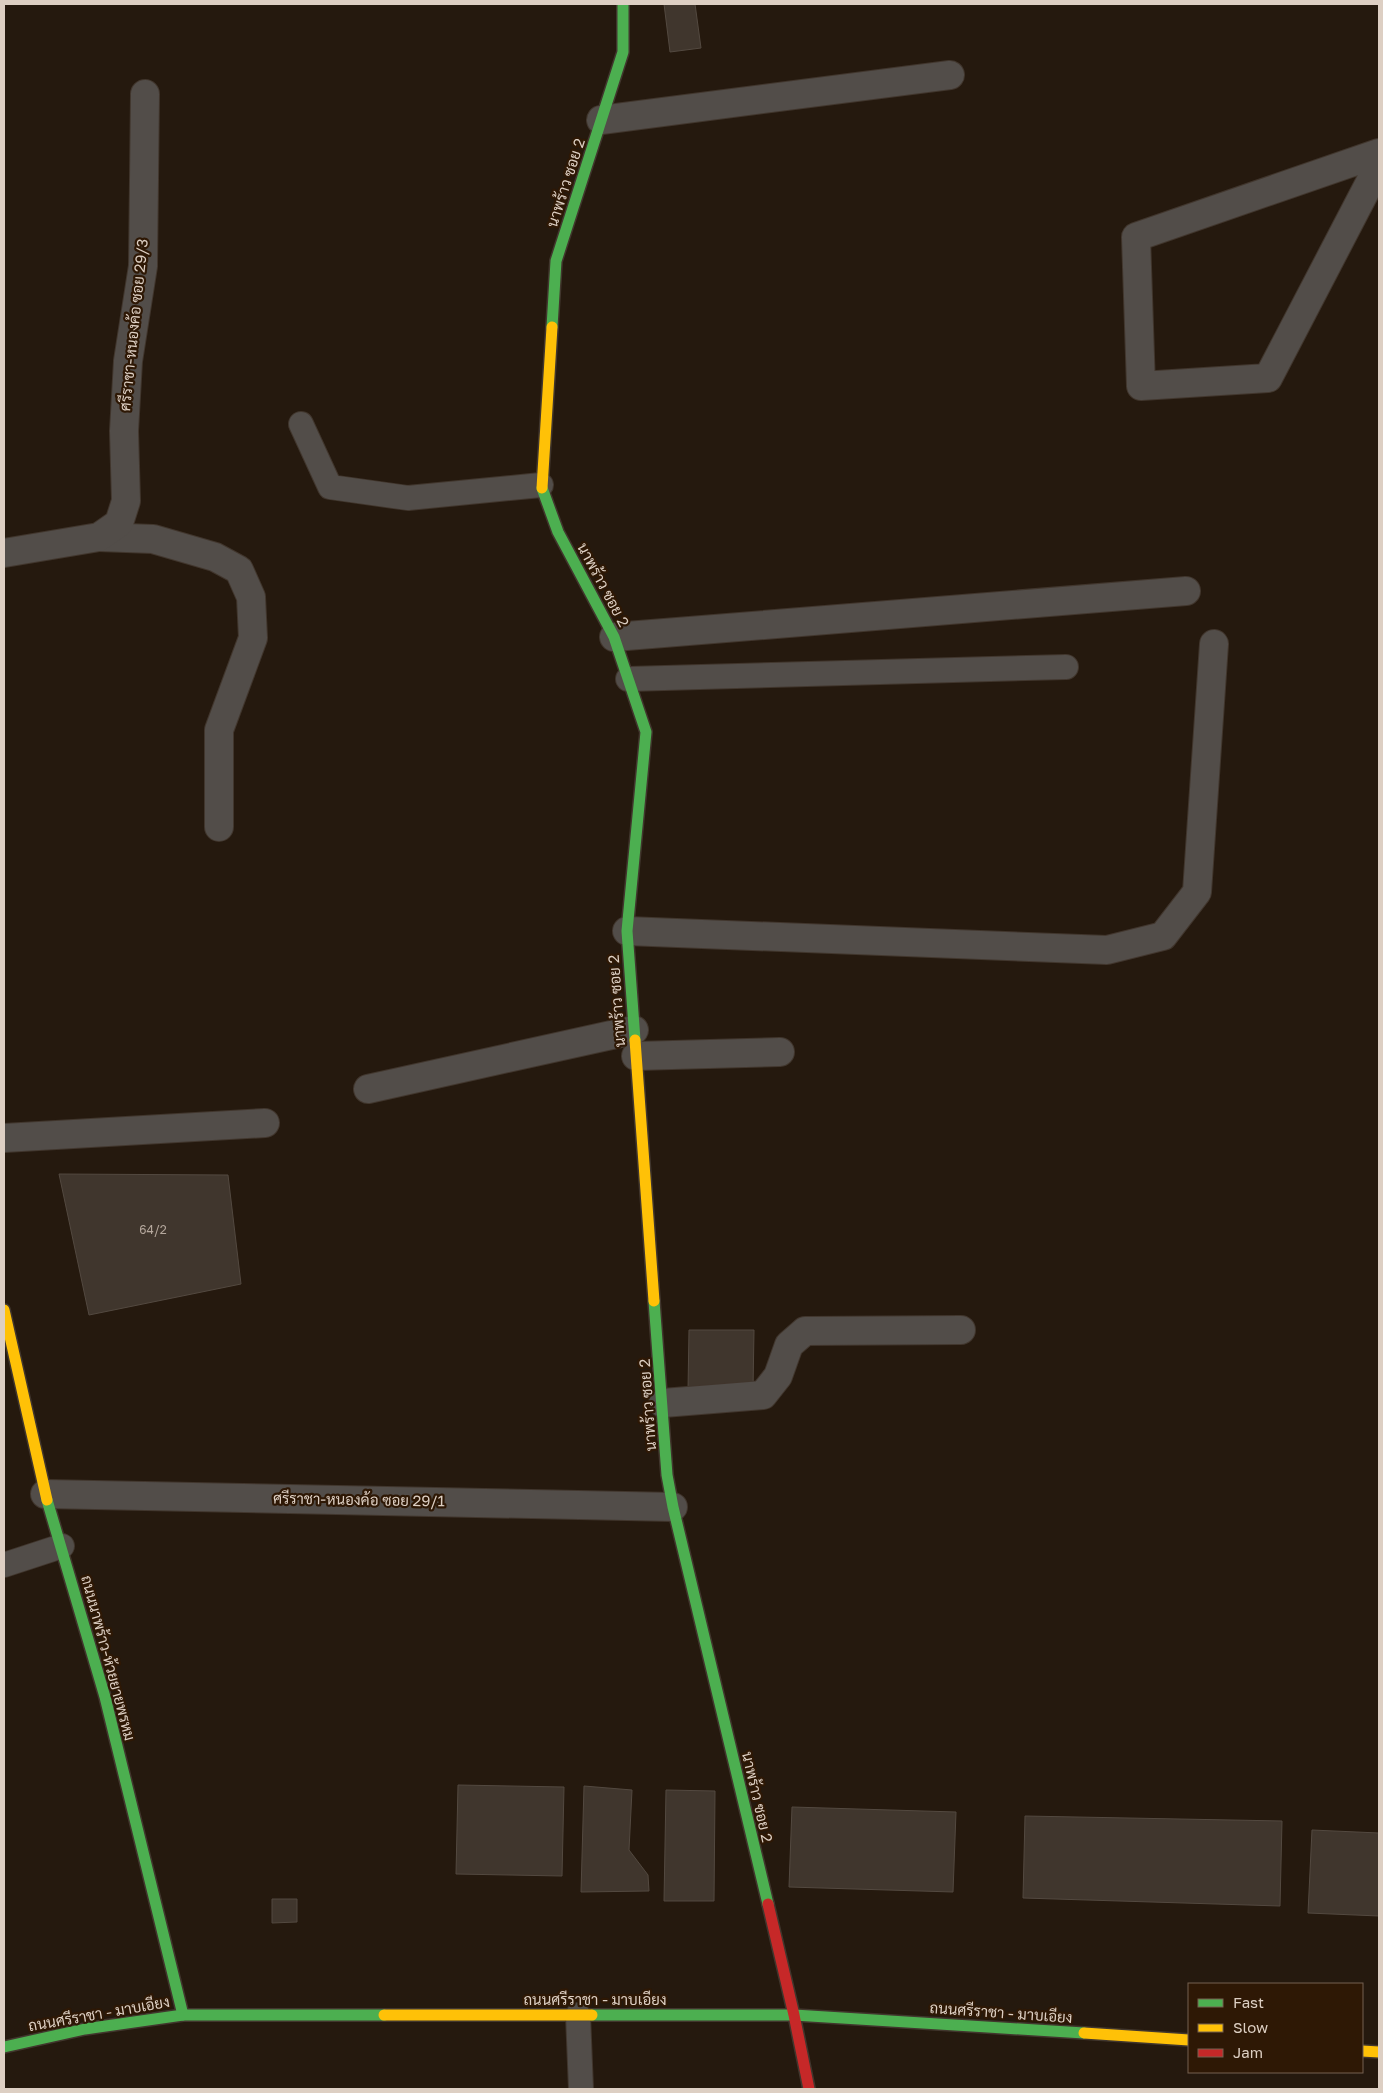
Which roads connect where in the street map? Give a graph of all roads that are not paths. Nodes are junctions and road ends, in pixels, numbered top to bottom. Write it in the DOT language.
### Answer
graph roads {
  1 [pos="624,4"];
  2 [pos="950,75"];
  3 [pos="145,94"];
  4 [pos="602,120"];
  5 [pos="1379,153"];
  6 [pos="1379,165"];
  7 [pos="301,424"];
  8 [pos="540,485"];
  9 [pos="99,537"];
  10 [pos="4,553"];
  11 [pos="1186,590"];
  12 [pos="614,637"];
  13 [pos="1214,644"];
  14 [pos="1066,667"];
  15 [pos="628,679"];
  16 [pos="219,827"];
  17 [pos="627,931"];
  18 [pos="635,1043"];
  19 [pos="780,1052"];
  20 [pos="368,1089"];
  21 [pos="265,1123"];
  22 [pos="4,1138"];
  23 [pos="4,1310"];
  24 [pos="961,1330"];
  25 [pos="663,1403"];
  26 [pos="45,1494"];
  27 [pos="673,1507"];
  28 [pos="62,1546"];
  29 [pos="4,1565"];
  30 [pos="183,2015"];
  31 [pos="578,2015"];
  32 [pos="794,2015"];
  33 [pos="1188,2040"];
  34 [pos="4,2048"];
  35 [pos="1363,2051"];
  36 [pos="1379,2052"];
  37 [pos="581,2089"];
  38 [pos="809,2089"];
  1 -- 4 [label="street, นาพร้าว ซอย 2"];
  2 -- 4 [label="street"];
  3 -- 9 [label="street, ศรีราชา-หนองค้อ ซอย 29/3"];
  4 -- 8 [label="street, นาพร้าว ซอย 2"];
  5 -- 6 [label="street"];
  7 -- 8 [label="lane"];
  8 -- 12 [label="street, นาพร้าว ซอย 2"];
  9 -- 10 [label="street, ศรีราชา-หนองค้อ ซอย 29/3"];
  9 -- 16 [label="street"];
  11 -- 12 [label="street"];
  12 -- 15 [label="street, นาพร้าว ซอย 2"];
  13 -- 17 [label="street"];
  14 -- 15 [label="lane"];
  15 -- 17 [label="street, นาพร้าว ซอย 2"];
  17 -- 18 [label="street, นาพร้าว ซอย 2"];
  18 -- 19 [label="street"];
  18 -- 20 [label="street"];
  18 -- 25 [label="street, นาพร้าว ซอย 2"];
  21 -- 22 [label="street"];
  23 -- 26 [label="street, ถนนนาพร้าว-ห้วยยายพรหม"];
  24 -- 25 [label="street"];
  25 -- 27 [label="street, นาพร้าว ซอย 2"];
  26 -- 27 [label="street, ศรีราชา-หนองค้อ ซอย 29/1"];
  26 -- 28 [label="street, ถนนนาพร้าว-ห้วยยายพรหม"];
  27 -- 32 [label="street, นาพร้าว ซอย 2"];
  28 -- 29 [label="lane"];
  28 -- 30 [label="street, ถนนนาพร้าว-ห้วยยายพรหม"];
  30 -- 31 [label="street, ถนนศรีราชา - มาบเอียง"];
  30 -- 34 [label="street, ถนนศรีราชา - มาบเอียง"];
  31 -- 32 [label="street, ถนนศรีราชา - มาบเอียง"];
  31 -- 37 [label="lane"];
  32 -- 33 [label="street, ถนนศรีราชา - มาบเอียง"];
  32 -- 38 [label="street, นาพร้าว ซอย 2"];
  35 -- 36 [label="street"];
}
